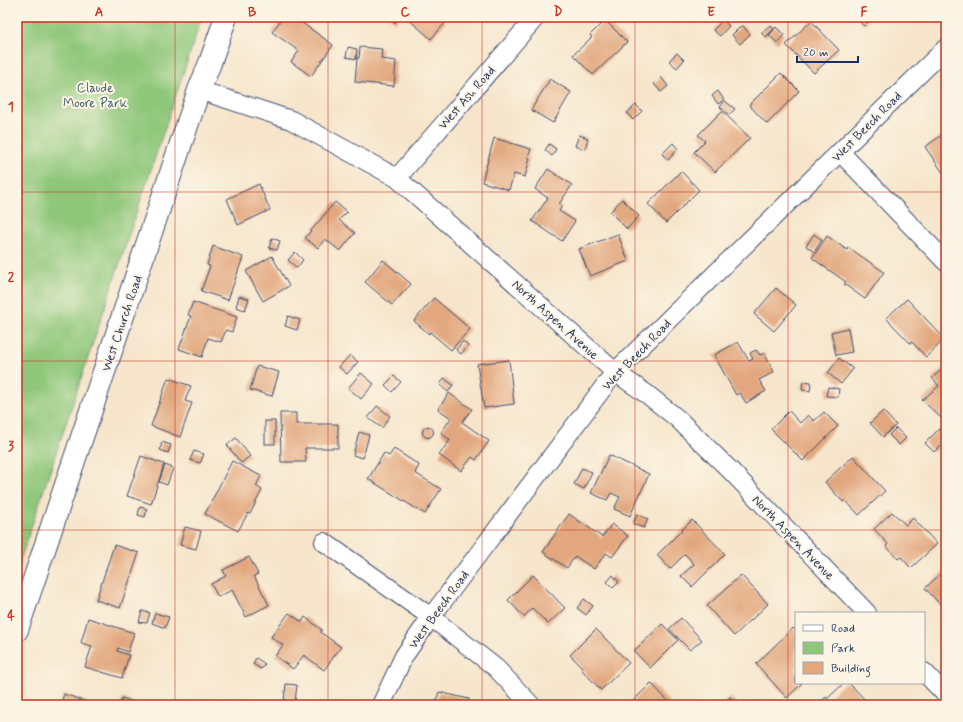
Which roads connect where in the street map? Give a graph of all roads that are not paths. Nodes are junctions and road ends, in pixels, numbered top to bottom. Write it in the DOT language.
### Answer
graph roads {
  1 [pos="226,17"];
  2 [pos="536,17"];
  3 [pos="946,48"];
  4 [pos="199,90"];
  5 [pos="840,152"];
  6 [pos="397,178"];
  7 [pos="946,262"];
  8 [pos="615,372"];
  9 [pos="324,542"];
  10 [pos="866,612"];
  11 [pos="431,617"];
  12 [pos="17,630"];
  13 [pos="925,673"];
  14 [pos="946,695"];
  15 [pos="381,705"];
  16 [pos="531,705"];
  1 -- 4 [label="main road, West Church Road"];
  2 -- 6 [label="street, West Ash Road"];
  3 -- 5 [label="street, West Beech Road"];
  4 -- 6 [label="street, North Aspen Avenue"];
  4 -- 12 [label="main road, West Church Road"];
  5 -- 7 [label="street"];
  5 -- 8 [label="street, West Beech Road"];
  6 -- 8 [label="street, North Aspen Avenue"];
  8 -- 10 [label="street, North Aspen Avenue"];
  8 -- 11 [label="street, West Beech Road"];
  9 -- 11 [label="street"];
  11 -- 15 [label="street, West Beech Road"];
  11 -- 16 [label="street"];
  13 -- 14 [label="street"];
}
